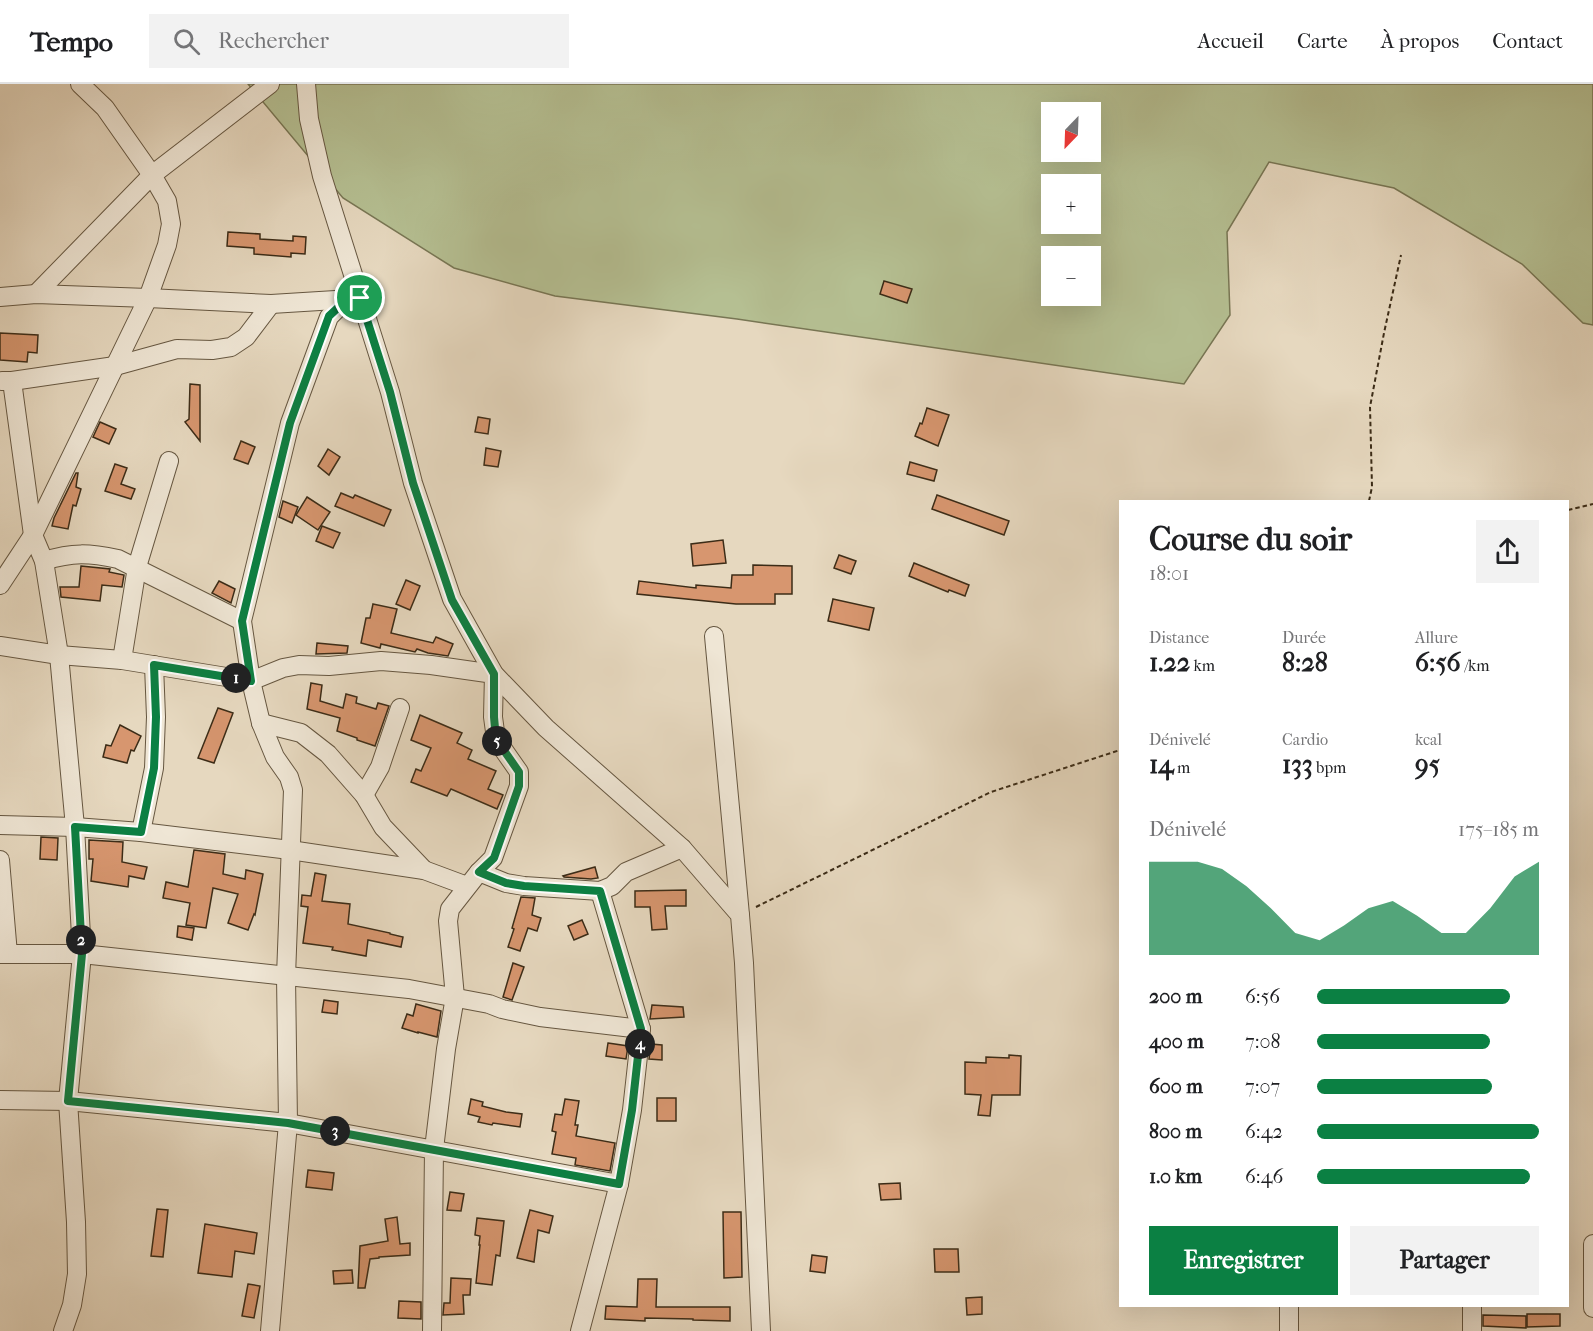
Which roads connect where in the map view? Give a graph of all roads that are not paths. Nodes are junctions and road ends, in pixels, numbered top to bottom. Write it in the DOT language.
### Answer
graph roads {
  1 [pos="80,84"];
  2 [pos="270,84"];
  3 [pos="306,84"];
  4 [pos="153,175"];
  5 [pos="36,294"];
  6 [pos="0,297"];
  7 [pos="148,298"];
  8 [pos="360,298"];
  9 [pos="271,304"];
  10 [pos="115,366"];
  11 [pos="6,381"];
  12 [pos="169,461"];
  13 [pos="33,534"];
  14 [pos="44,561"];
  15 [pos="136,567"];
  16 [pos="0,585"];
  17 [pos="242,621"];
  18 [pos="714,636"];
  19 [pos="0,646"];
  20 [pos="58,655"];
  21 [pos="122,660"];
  22 [pos="154,665"];
  23 [pos="494,674"];
  24 [pos="251,681"];
  25 [pos="400,708"];
  26 [pos="261,723"];
  27 [pos="364,795"];
  28 [pos="0,825"];
  29 [pos="75,827"];
  30 [pos="141,832"];
  31 [pos="682,848"];
  32 [pos="290,850"];
  33 [pos="0,860"];
  34 [pos="424,870"];
  35 [pos="479,872"];
  36 [pos="467,886"];
  37 [pos="600,891"];
  38 [pos="740,915"];
  39 [pos="4,954"];
  40 [pos="82,954"];
  41 [pos="286,976"];
  42 [pos="454,997"];
  43 [pos="641,1029"];
  44 [pos="0,1100"];
  45 [pos="68,1101"];
  46 [pos="288,1123"];
  47 [pos="434,1149"];
  48 [pos="619,1184"];
  49 [pos="1593,1244"];
  50 [pos="1289,1307"];
  51 [pos="1472,1307"];
  52 [pos="1593,1308"];
  53 [pos="63,1331"];
  54 [pos="270,1331"];
  55 [pos="432,1331"];
  56 [pos="580,1331"];
  57 [pos="761,1331"];
  58 [pos="1289,1331"];
  59 [pos="1472,1331"];
  1 -- 4 [label="street"];
  2 -- 4 [label="street"];
  3 -- 8 [label="street"];
  4 -- 5 [label="street"];
  4 -- 7 [label="street"];
  5 -- 6 [label="street"];
  5 -- 7 [label="street"];
  7 -- 9 [label="street"];
  7 -- 10 [label="street"];
  8 -- 9 [label="street"];
  8 -- 17 [label="street"];
  8 -- 23 [label="street"];
  9 -- 10 [label="street"];
  10 -- 11 [label="street"];
  10 -- 13 [label="street"];
  11 -- 13 [label="street"];
  12 -- 15 [label="street"];
  13 -- 14 [label="street"];
  13 -- 16 [label="street"];
  14 -- 15 [label="street"];
  14 -- 20 [label="street"];
  15 -- 17 [label="street"];
  15 -- 21 [label="street"];
  17 -- 24 [label="street"];
  18 -- 38 [label="street"];
  19 -- 20 [label="street"];
  20 -- 21 [label="street"];
  20 -- 29 [label="street"];
  21 -- 22 [label="street"];
  22 -- 24 [label="street"];
  22 -- 30 [label="street"];
  23 -- 24 [label="street"];
  23 -- 31 [label="street"];
  23 -- 35 [label="street"];
  24 -- 26 [label="street"];
  25 -- 27 [label="street"];
  26 -- 27 [label="street"];
  26 -- 32 [label="street"];
  27 -- 34 [label="street"];
  28 -- 29 [label="street"];
  29 -- 30 [label="street"];
  29 -- 40 [label="street"];
  30 -- 32 [label="street"];
  31 -- 37 [label="street"];
  31 -- 38 [label="street"];
  32 -- 34 [label="street"];
  32 -- 41 [label="street"];
  33 -- 39 [label="street"];
  34 -- 36 [label="street"];
  35 -- 36 [label="street"];
  35 -- 37 [label="street"];
  36 -- 42 [label="street"];
  37 -- 43 [label="street"];
  38 -- 57 [label="street"];
  39 -- 40 [label="street"];
  40 -- 41 [label="street"];
  40 -- 45 [label="street"];
  41 -- 42 [label="street"];
  41 -- 46 [label="street"];
  42 -- 43 [label="street"];
  42 -- 47 [label="street"];
  43 -- 48 [label="street"];
  44 -- 45 [label="street"];
  45 -- 46 [label="street"];
  45 -- 53 [label="street"];
  46 -- 47 [label="street"];
  46 -- 54 [label="street"];
  47 -- 48 [label="street"];
  47 -- 55 [label="street"];
  48 -- 56 [label="street"];
  49 -- 52 [label="street"];
  50 -- 58 [label="street"];
  51 -- 59 [label="street"];
}
